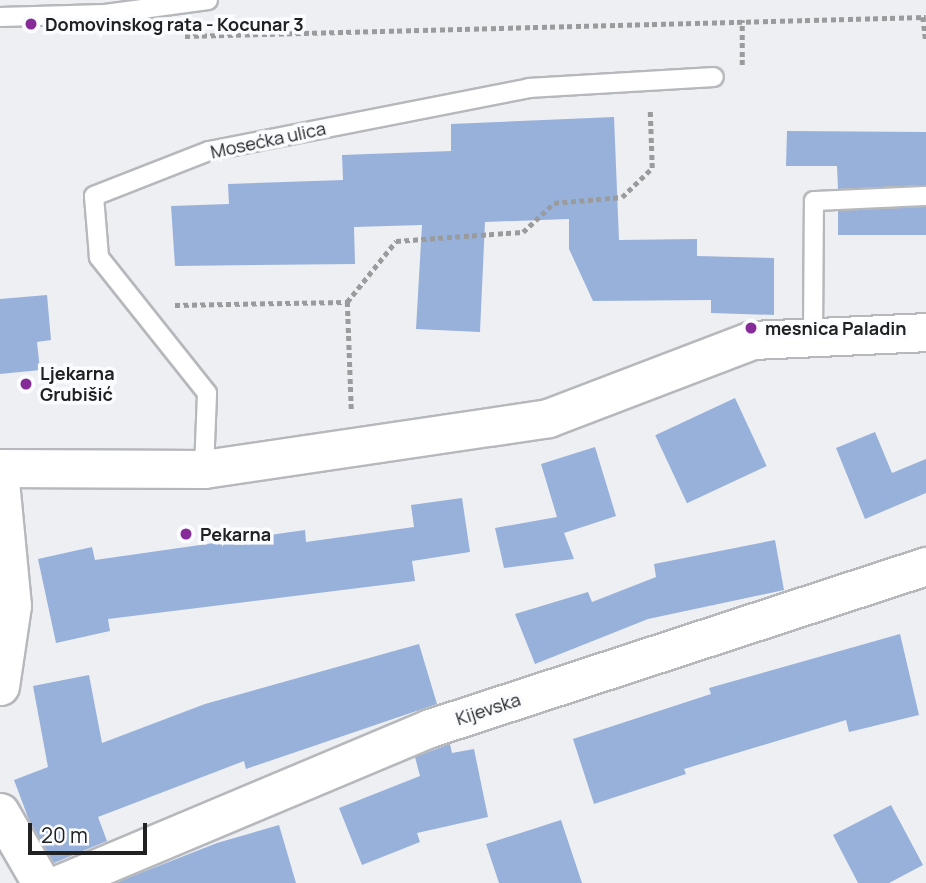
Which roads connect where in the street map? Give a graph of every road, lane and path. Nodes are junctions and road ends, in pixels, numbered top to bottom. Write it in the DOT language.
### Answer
graph roads {
  1 [pos="208,0"];
  2 [pos="0,17"];
  3 [pos="924,17"];
  4 [pos="182,36"];
  5 [pos="926,40"];
  6 [pos="714,77"];
  7 [pos="649,81"];
  8 [pos="926,196"];
  9 [pos="347,302"];
  10 [pos="142,306"];
  11 [pos="926,332"];
  12 [pos="813,336"];
  13 [pos="353,446"];
  14 [pos="0,468"];
  15 [pos="204,468"];
  16 [pos="0,481"];
  17 [pos="926,566"];
  18 [pos="0,686"];
  19 [pos="0,812"];
  20 [pos="41,883"];
  21 [pos="61,883"];
  1 -- 2 [label="lane"];
  3 -- 4 [label="path"];
  3 -- 5 [label="path"];
  6 -- 7 [label="lane, Mosećka ulica"];
  7 -- 9 [label="path"];
  7 -- 10 [label="lane, Mosećka ulica"];
  8 -- 12 [label="lane"];
  9 -- 10 [label="path"];
  9 -- 13 [label="path"];
  10 -- 15 [label="lane, Mosećka ulica"];
  11 -- 12 [label="street"];
  12 -- 13 [label="street"];
  13 -- 15 [label="street"];
  14 -- 15 [label="street"];
  16 -- 18 [label="street"];
  17 -- 21 [label="street, Kijevska"];
  19 -- 20 [label="street"];
}
